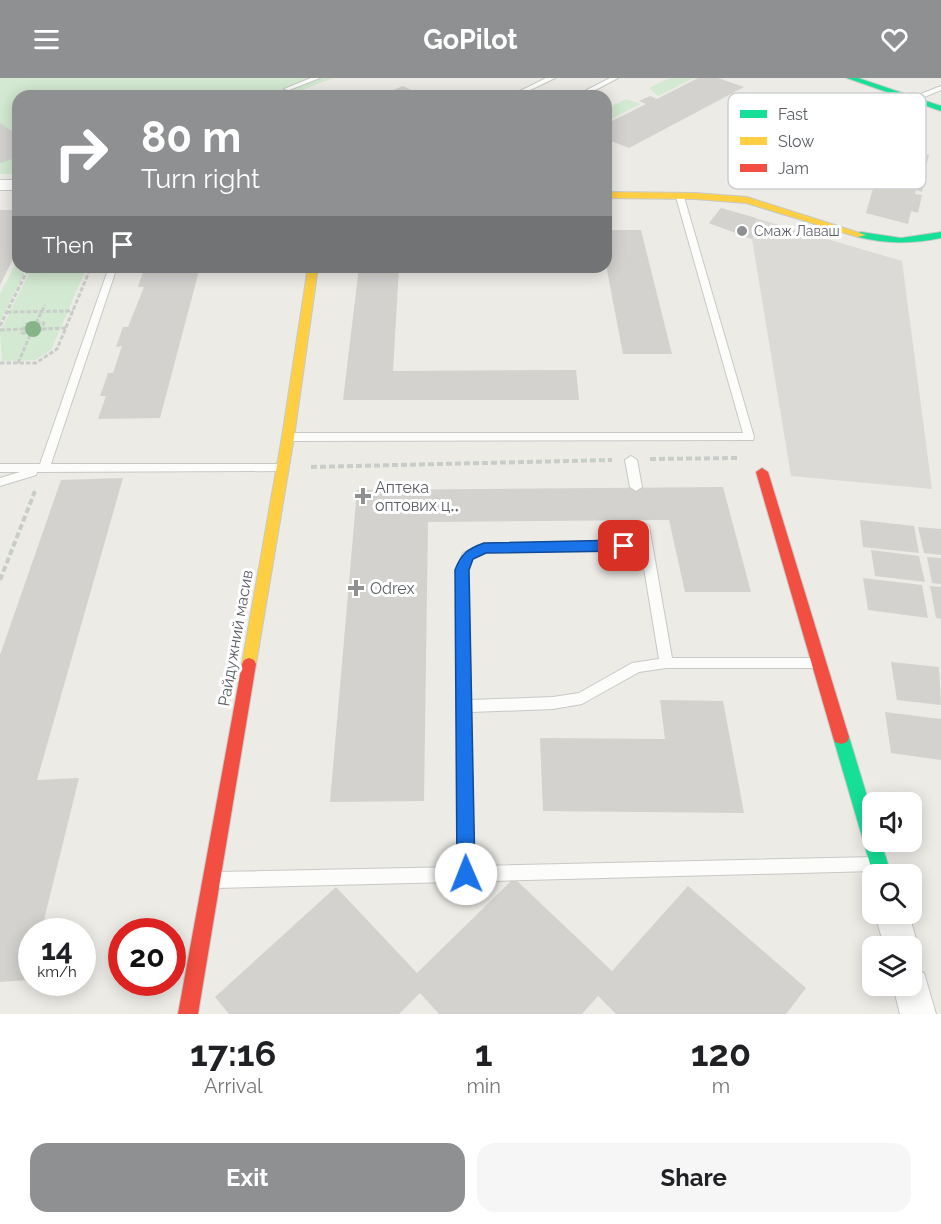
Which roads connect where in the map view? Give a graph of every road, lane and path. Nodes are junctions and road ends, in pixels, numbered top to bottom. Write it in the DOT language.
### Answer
graph roads {
  1 [pos="317,78"];
  2 [pos="552,78"];
  3 [pos="615,78"];
  4 [pos="851,78"];
  5 [pos="941,88"];
  6 [pos="287,89"];
  7 [pos="526,90"];
  8 [pos="591,90"];
  9 [pos="895,93"];
  10 [pos="926,94"];
  11 [pos="926,104"];
  12 [pos="941,109"];
  13 [pos="612,195"];
  14 [pos="680,197"];
  15 [pos="941,235"];
  16 [pos="26,273"];
  17 [pos="89,273"];
  18 [pos="111,273"];
  19 [pos="312,273"];
  20 [pos="27,285"];
  21 [pos="76,285"];
  22 [pos="84,285"];
  23 [pos="20,286"];
  24 [pos="45,305"];
  25 [pos="43,311"];
  26 [pos="73,311"];
  27 [pos="7,312"];
  28 [pos="36,323"];
  29 [pos="0,328"];
  30 [pos="42,328"];
  31 [pos="66,328"];
  32 [pos="23,329"];
  33 [pos="31,333"];
  34 [pos="0,363"];
  35 [pos="17,363"];
  36 [pos="288,437"];
  37 [pos="746,458"];
  38 [pos="631,460"];
  39 [pos="0,468"];
  40 [pos="44,468"];
  41 [pos="282,468"];
  42 [pos="762,472"];
  43 [pos="0,482"];
  44 [pos="636,487"];
  45 [pos="643,526"];
  46 [pos="647,545"];
  47 [pos="0,580"];
  48 [pos="666,663"];
  49 [pos="820,663"];
  50 [pos="463,706"];
  51 [pos="880,864"];
  52 [pos="862,869"];
  53 [pos="466,874"];
  54 [pos="210,880"];
  55 [pos="914,996"];
  56 [pos="188,1014"];
  57 [pos="918,1014"];
  1 -- 6 [label="lane"];
  2 -- 7 [label="lane"];
  3 -- 8 [label="lane"];
  4 -- 9 [label="street"];
  5 -- 10 [label="lane"];
  11 -- 12 [label="street"];
  13 -- 14 [label="street"];
  14 -- 15 [label="street"];
  14 -- 36 [label="lane"];
  16 -- 23 [label="path"];
  17 -- 22 [label="path"];
  18 -- 40 [label="lane"];
  19 -- 36 [label="street, Райдужний масив"];
  20 -- 23 [label="path"];
  21 -- 22 [label="path"];
  22 -- 26 [label="path"];
  23 -- 27 [label="path"];
  24 -- 25 [label="path"];
  25 -- 26 [label="path"];
  25 -- 27 [label="path"];
  25 -- 28 [label="path"];
  26 -- 31 [label="path"];
  27 -- 29 [label="path"];
  28 -- 30 [label="path"];
  28 -- 32 [label="path"];
  29 -- 32 [label="path"];
  30 -- 31 [label="path"];
  30 -- 33 [label="path"];
  31 -- 35 [label="path"];
  32 -- 33 [label="path"];
  33 -- 35 [label="path"];
  34 -- 35 [label="path"];
  36 -- 41 [label="street, Райдужний масив"];
  37 -- 38 [label="path"];
  38 -- 41 [label="path"];
  38 -- 44 [label="lane"];
  39 -- 40 [label="lane"];
  40 -- 41 [label="lane"];
  40 -- 43 [label="lane"];
  40 -- 47 [label="path"];
  41 -- 54 [label="street, Райдужний масив"];
  42 -- 49 [label="street"];
  45 -- 46 [label="lane"];
  46 -- 48 [label="lane"];
  46 -- 50 [label="lane"];
  48 -- 49 [label="lane"];
  48 -- 50 [label="lane"];
  49 -- 51 [label="street"];
  50 -- 53 [label="lane"];
  52 -- 53 [label="lane"];
  53 -- 54 [label="lane"];
  54 -- 56 [label="street, Райдужний масив"];
  55 -- 57 [label="street"];
}
